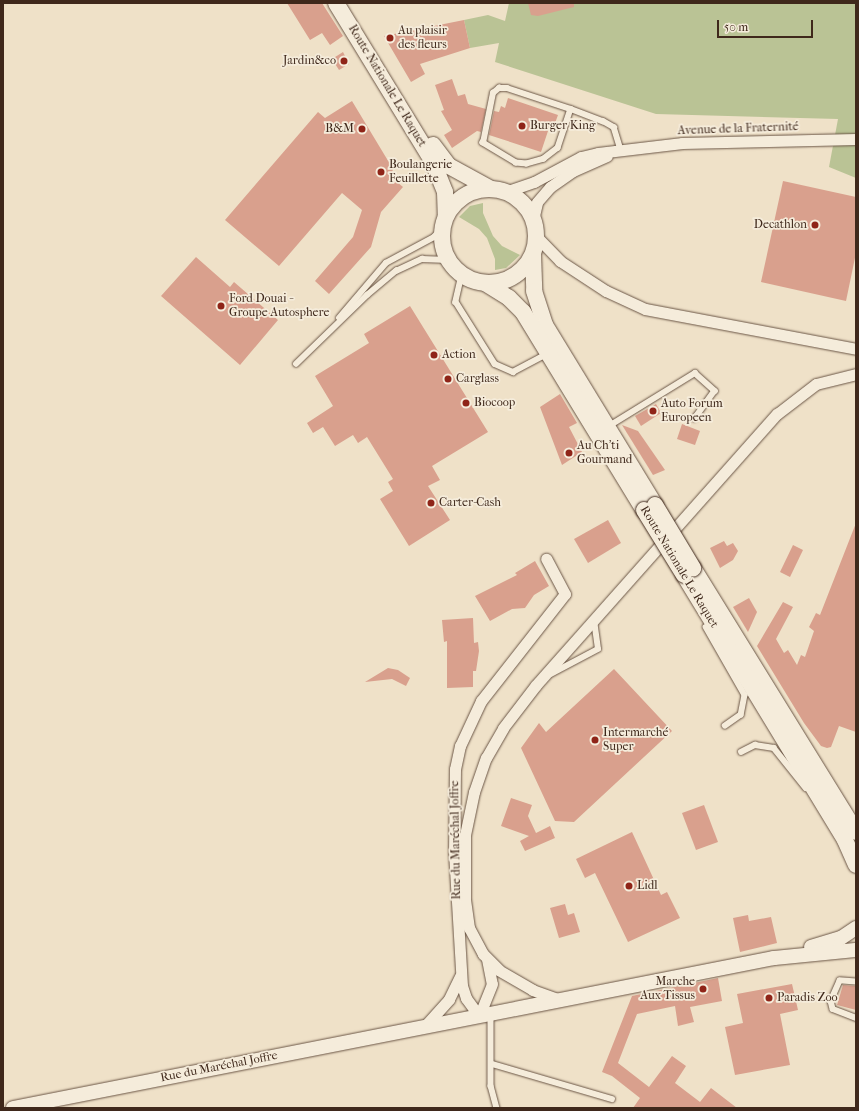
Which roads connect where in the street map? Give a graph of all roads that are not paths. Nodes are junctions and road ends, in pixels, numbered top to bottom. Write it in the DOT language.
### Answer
graph roads {
  1 [pos="336,3"];
  2 [pos="347,3"];
  3 [pos="571,109"];
  4 [pos="856,139"];
  5 [pos="621,150"];
  6 [pos="498,191"];
  7 [pos="533,220"];
  8 [pos="444,222"];
  9 [pos="536,236"];
  10 [pos="533,254"];
  11 [pos="448,260"];
  12 [pos="462,275"];
  13 [pos="485,283"];
  14 [pos="329,331"];
  15 [pos="856,349"];
  16 [pos="548,354"];
  17 [pos="296,364"];
  18 [pos="856,374"];
  19 [pos="695,419"];
  20 [pos="603,431"];
  21 [pos="546,559"];
  22 [pos="690,574"];
  23 [pos="694,607"];
  24 [pos="594,619"];
  25 [pos="701,619"];
  26 [pos="536,685"];
  27 [pos="725,726"];
  28 [pos="741,752"];
  29 [pos="824,793"];
  30 [pos="856,832"];
  31 [pos="856,865"];
  32 [pos="856,928"];
  33 [pos="856,950"];
  34 [pos="774,958"];
  35 [pos="487,959"];
  36 [pos="462,968"];
  37 [pos="856,982"];
  38 [pos="560,1000"];
  39 [pos="485,1015"];
  40 [pos="856,1018"];
  41 [pos="425,1026"];
  42 [pos="492,1064"];
  43 [pos="612,1099"];
  44 [pos="14,1108"];
  45 [pos="497,1108"];
  1 -- 8 [label="main road, Route Nationale Le Raquet"];
  2 -- 6 [label="main road, Route Nationale Le Raquet"];
  3 -- 3 [label="lane"];
  3 -- 5 [label="lane"];
  4 -- 5 [label="street, Avenue de la Fraternité"];
  5 -- 6 [label="street, Avenue de la Fraternité"];
  5 -- 7 [label="street, Avenue de la Fraternité"];
  6 -- 7 [label="main road"];
  6 -- 8 [label="main road"];
  7 -- 9 [label="main road"];
  8 -- 11 [label="main road"];
  8 -- 14 [label="lane"];
  9 -- 10 [label="main road"];
  9 -- 15 [label="street"];
  10 -- 13 [label="main road"];
  10 -- 20 [label="main road, Route Nationale Le Raquet"];
  11 -- 12 [label="main road"];
  11 -- 14 [label="lane"];
  12 -- 13 [label="main road"];
  12 -- 16 [label="lane"];
  13 -- 16 [label="main road, Route Nationale Le Raquet"];
  14 -- 17 [label="lane"];
  16 -- 20 [label="main road, Route Nationale Le Raquet"];
  18 -- 24 [label="street"];
  19 -- 20 [label="lane"];
  20 -- 22 [label="main road, Route Nationale Le Raquet, bridge"];
  21 -- 36 [label="street, Rue du Maréchal Joffre"];
  22 -- 23 [label="lane"];
  22 -- 29 [label="main road, Route Nationale Le Raquet"];
  24 -- 26 [label="street"];
  24 -- 26 [label="lane"];
  25 -- 27 [label="lane"];
  26 -- 35 [label="street"];
  28 -- 29 [label="lane"];
  29 -- 30 [label="main road, Route Nationale Le Raquet"];
  29 -- 31 [label="main road, Route Nationale Le Raquet"];
  32 -- 34 [label="street, Rue du Maréchal Joffre"];
  33 -- 34 [label="street, Rue du Maréchal Joffre"];
  34 -- 38 [label="street, Rue du Maréchal Joffre"];
  35 -- 38 [label="street"];
  35 -- 39 [label="street"];
  36 -- 39 [label="street, Rue du Maréchal Joffre"];
  36 -- 41 [label="street, Rue du Maréchal Joffre"];
  37 -- 40 [label="lane"];
  38 -- 39 [label="street, Rue du Maréchal Joffre"];
  39 -- 41 [label="street, Rue du Maréchal Joffre"];
  39 -- 42 [label="lane"];
  41 -- 44 [label="street, Rue du Maréchal Joffre"];
  42 -- 43 [label="lane"];
  42 -- 45 [label="lane"];
}
